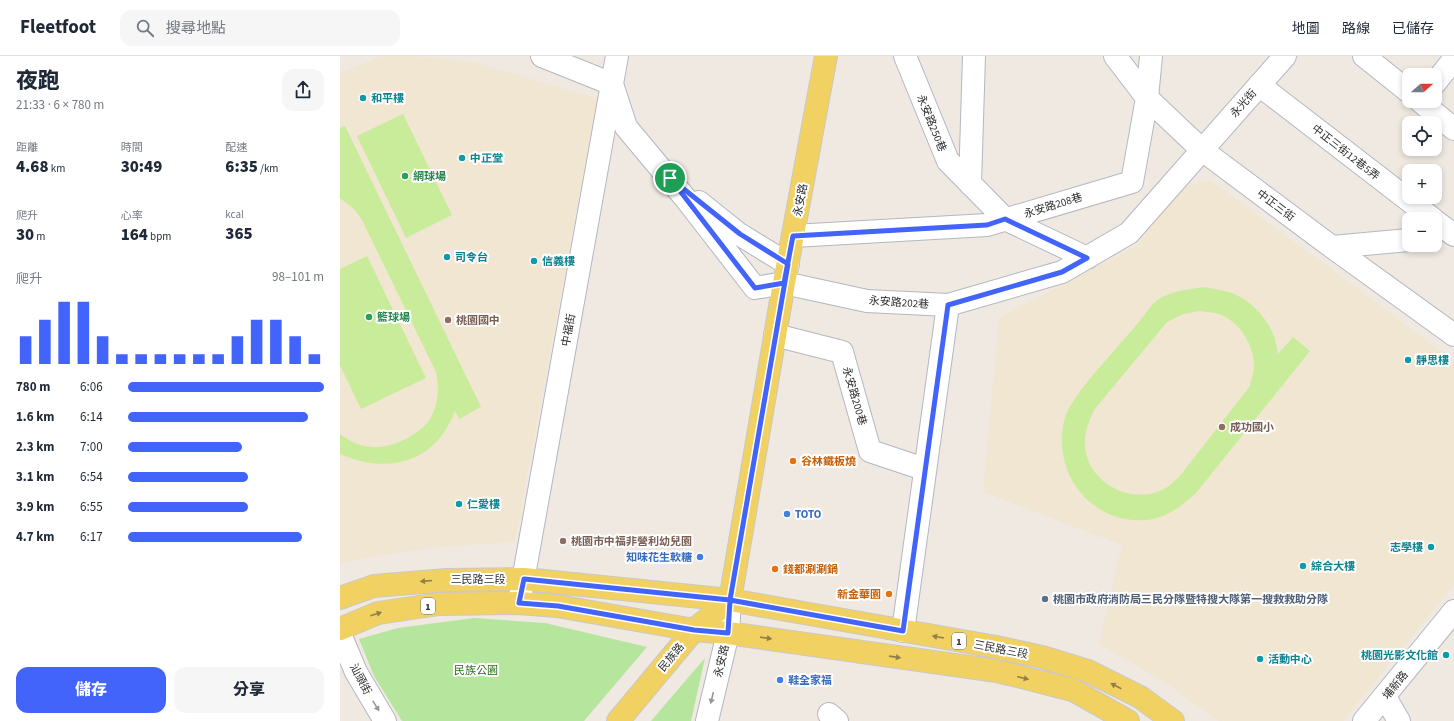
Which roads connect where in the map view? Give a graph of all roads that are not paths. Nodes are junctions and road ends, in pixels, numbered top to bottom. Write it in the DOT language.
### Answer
graph roads {
  1 [pos="542,56"];
  2 [pos="617,56"];
  3 [pos="826,56"];
  4 [pos="905,56"];
  5 [pos="974,56"];
  6 [pos="1115,56"];
  7 [pos="1151,56"];
  8 [pos="1285,56"];
  9 [pos="1364,56"];
  10 [pos="1454,59"];
  11 [pos="1442,74"];
  12 [pos="612,84"];
  13 [pos="1259,85"];
  14 [pos="1402,86"];
  15 [pos="1146,98"];
  16 [pos="1428,108"];
  17 [pos="1454,129"];
  18 [pos="1202,150"];
  19 [pos="670,178"];
  20 [pos="970,184"];
  21 [pos="1424,212"];
  22 [pos="1005,219"];
  23 [pos="1442,226"];
  24 [pos="793,236"];
  25 [pos="1454,236"];
  26 [pos="1442,237"];
  27 [pos="1402,241"];
  28 [pos="1332,247"];
  29 [pos="1087,258"];
  30 [pos="786,273"];
  31 [pos="948,305"];
  32 [pos="1454,334"];
  33 [pos="775,335"];
  34 [pos="924,469"];
  35 [pos="524,579"];
  36 [pos="340,598"];
  37 [pos="730,600"];
  38 [pos="519,603"];
  39 [pos="1454,611"];
  40 [pos="340,629"];
  41 [pos="694,630"];
  42 [pos="903,631"];
  43 [pos="728,633"];
  44 [pos="340,634"];
  45 [pos="1385,697"];
  46 [pos="1140,698"];
  47 [pos="1126,720"];
  48 [pos="385,721"];
  49 [pos="618,721"];
  50 [pos="707,721"];
  51 [pos="1173,721"];
  52 [pos="1364,721"];
  53 [pos="1399,721"];
  1 -- 12 [label="street"];
  2 -- 12 [label="street, 中福街"];
  3 -- 24 [label="main road, 永安路"];
  4 -- 20 [label="street, 永安路250巷"];
  5 -- 20 [label="street"];
  6 -- 15 [label="street, 中正三街"];
  7 -- 15 [label="street"];
  8 -- 13 [label="street, 永光街"];
  9 -- 14 [label="street"];
  10 -- 11 [label="street"];
  12 -- 19 [label="street"];
  12 -- 35 [label="street, 中福街"];
  13 -- 18 [label="street, 永光街"];
  13 -- 21 [label="street, 中正三街12巷5弄"];
  15 -- 18 [label="street, 中正三街"];
  15 -- 22 [label="street, 永安路208巷"];
  16 -- 17 [label="street"];
  18 -- 28 [label="street, 中正三街"];
  18 -- 29 [label="street, 永安路202巷"];
  19 -- 30 [label="street"];
  19 -- 30 [label="street"];
  20 -- 22 [label="street, 永安路250巷"];
  22 -- 24 [label="street, 永安路208巷"];
  22 -- 29 [label="street, 永安路250巷"];
  23 -- 25 [label="street, 中正三街12巷5弄"];
  24 -- 30 [label="main road, 永安路"];
  25 -- 26 [label="street"];
  27 -- 28 [label="street"];
  28 -- 32 [label="street, 中正三街"];
  29 -- 31 [label="street, 永安路202巷"];
  30 -- 31 [label="street, 永安路202巷"];
  30 -- 33 [label="main road, 永安路"];
  31 -- 34 [label="street"];
  33 -- 34 [label="street, 永安路200巷"];
  33 -- 37 [label="main road, 永安路"];
  34 -- 42 [label="street"];
  35 -- 36 [label="main road, 三民路三段 / 1, one-way"];
  35 -- 37 [label="main road, 三民路三段 / 1"];
  35 -- 38 [label="street, 中福街"];
  37 -- 41 [label="main road, 民族路"];
  37 -- 42 [label="main road, 三民路三段 / 1"];
  37 -- 43 [label="street, 永安路"];
  40 -- 38 [label="main road, 三民路三段 / 1, one-way"];
  38 -- 41 [label="main road, 三民路三段 / 1"];
  39 -- 45 [label="street, 埔新路"];
  41 -- 43 [label="main road, 三民路三段 / 1"];
  41 -- 49 [label="main road, 民族路"];
  46 -- 42 [label="main road, 三民路三段 / 1, one-way"];
  43 -- 47 [label="main road, 三民路三段 / 1, one-way"];
  43 -- 50 [label="street, 永安路, one-way"];
  44 -- 48 [label="street, 汕頭街, one-way"];
  45 -- 52 [label="street, 埔新路"];
  45 -- 53 [label="street"];
  46 -- 47 [label="street"];
  46 -- 51 [label="main road, 三民路三段 / 1"];
}
